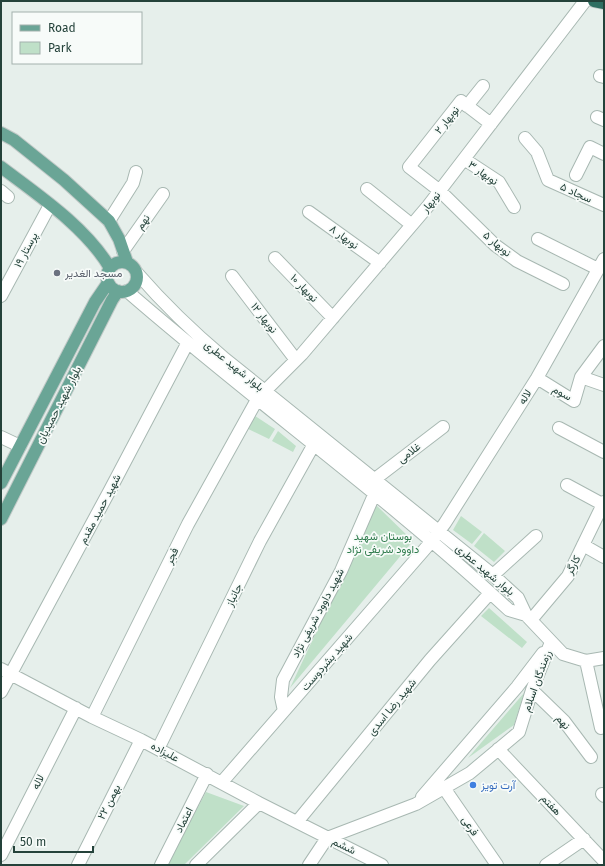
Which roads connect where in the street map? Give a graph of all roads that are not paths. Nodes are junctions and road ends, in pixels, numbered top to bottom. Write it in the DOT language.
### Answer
graph roads {
  1 [pos="584,1"];
  2 [pos="594,1"];
  3 [pos="604,4"];
  4 [pos="483,86"];
  5 [pos="467,106"];
  6 [pos="491,124"];
  7 [pos="1,133"];
  8 [pos="525,138"];
  9 [pos="604,154"];
  10 [pos="464,159"];
  11 [pos="1,167"];
  12 [pos="409,167"];
  13 [pos="136,172"];
  14 [pos="576,175"];
  15 [pos="367,189"];
  16 [pos="440,191"];
  17 [pos="163,194"];
  18 [pos="50,205"];
  19 [pos="604,205"];
  20 [pos="514,207"];
  21 [pos="309,212"];
  22 [pos="109,221"];
  23 [pos="412,225"];
  24 [pos="538,239"];
  25 [pos="125,256"];
  26 [pos="275,258"];
  27 [pos="380,263"];
  28 [pos="601,264"];
  29 [pos="110,268"];
  30 [pos="137,273"];
  31 [pos="232,276"];
  32 [pos="108,283"];
  33 [pos="563,284"];
  34 [pos="123,291"];
  35 [pos="1,296"];
  36 [pos="333,318"];
  37 [pos="187,344"];
  38 [pos="604,346"];
  39 [pos="296,360"];
  40 [pos="581,377"];
  41 [pos="537,378"];
  42 [pos="604,385"];
  43 [pos="261,394"];
  44 [pos="444,427"];
  45 [pos="560,428"];
  46 [pos="1,437"];
  47 [pos="314,444"];
  48 [pos="20,446"];
  49 [pos="604,452"];
  50 [pos="375,479"];
  51 [pos="1,483"];
  52 [pos="567,485"];
  53 [pos="374,494"];
  54 [pos="604,504"];
  55 [pos="3,512"];
  56 [pos="439,532"];
  57 [pos="536,536"];
  58 [pos="431,542"];
  59 [pos="583,545"];
  60 [pos="604,557"];
  61 [pos="493,575"];
  62 [pos="490,592"];
  63 [pos="528,618"];
  64 [pos="551,642"];
  65 [pos="604,658"];
  66 [pos="586,661"];
  67 [pos="6,671"];
  68 [pos="532,690"];
  69 [pos="1,692"];
  70 [pos="76,708"];
  71 [pos="284,711"];
  72 [pos="92,717"];
  73 [pos="601,728"];
  74 [pos="141,740"];
  75 [pos="158,749"];
  76 [pos="498,749"];
  77 [pos="591,756"];
  78 [pos="207,774"];
  79 [pos="222,782"];
  80 [pos="444,788"];
  81 [pos="259,803"];
  82 [pos="416,804"];
  83 [pos="297,822"];
  84 [pos="327,838"];
  85 [pos="584,839"];
  86 [pos="1,855"];
  87 [pos="602,856"];
  88 [pos="78,865"];
  89 [pos="161,865"];
  90 [pos="196,865"];
  91 [pos="309,865"];
  92 [pos="382,865"];
  93 [pos="497,865"];
  94 [pos="546,865"];
  1 -- 6 [label="street, نوبهار"];
  2 -- 3 [label="highway"];
  4 -- 5 [label="street"];
  5 -- 6 [label="street, نوبهار ۲"];
  5 -- 12 [label="street, نوبهار ۲"];
  6 -- 10 [label="street, نوبهار"];
  7 -- 22 [label="main road"];
  8 -- 19 [label="street, سجاد ۵"];
  9 -- 14 [label="street"];
  10 -- 16 [label="street, نوبهار"];
  10 -- 20 [label="street, نوبهار ۳"];
  11 -- 18 [label="main road"];
  12 -- 16 [label="street, نوبهار ۵"];
  13 -- 22 [label="street"];
  15 -- 23 [label="street"];
  16 -- 23 [label="street, نوبهار"];
  16 -- 33 [label="street, نوبهار ۵"];
  17 -- 25 [label="street, نهم"];
  18 -- 29 [label="main road"];
  18 -- 35 [label="street, پرستار ۱۹"];
  21 -- 27 [label="street, نوبهار ۸"];
  22 -- 25 [label="main road"];
  23 -- 27 [label="street, نوبهار"];
  24 -- 28 [label="street"];
  25 -- 29 [label="main road"];
  25 -- 30 [label="main road"];
  26 -- 36 [label="street, نوبهار ۱۰"];
  27 -- 36 [label="street, نوبهار"];
  28 -- 41 [label="street, لاله"];
  29 -- 32 [label="main road"];
  30 -- 34 [label="main road"];
  30 -- 43 [label="street, بلوار شهید عطری"];
  31 -- 39 [label="street, نوبهار ۱۲"];
  32 -- 34 [label="main road"];
  32 -- 48 [label="main road, بلوار شهید حمیدیان"];
  34 -- 37 [label="street, بلوار شهید عطری"];
  34 -- 55 [label="main road, بلوار شهید حمیدیان"];
  36 -- 39 [label="street, نوبهار"];
  37 -- 43 [label="street, بلوار شهید عطری"];
  37 -- 67 [label="street, شهید حمید مقدم"];
  38 -- 40 [label="street, سوم"];
  39 -- 43 [label="street, نوبهار"];
  40 -- 41 [label="street, سوم"];
  40 -- 42 [label="street"];
  41 -- 56 [label="street, لاله"];
  43 -- 47 [label="street, بلوار شهید عطری"];
  43 -- 50 [label="street, بلوار شهید عطری"];
  43 -- 72 [label="street, فجر"];
  44 -- 50 [label="street, غلامی"];
  45 -- 49 [label="street"];
  46 -- 48 [label="street"];
  47 -- 53 [label="street, بلوار شهید عطری"];
  47 -- 75 [label="street, جانباز"];
  48 -- 51 [label="main road, بلوار شهید حمیدیان"];
  50 -- 56 [label="street, بلوار شهید عطری"];
  52 -- 54 [label="street"];
  53 -- 58 [label="street, بلوار شهید عطری"];
  53 -- 71 [label="street, شهید داوود شریفی نژاد"];
  54 -- 59 [label="street, کارگر"];
  56 -- 58 [label="street, لاله"];
  56 -- 61 [label="street, بلوار شهید عطری"];
  57 -- 61 [label="street"];
  58 -- 62 [label="street, بلوار شهید عطری"];
  58 -- 71 [label="street, شهید بشردوست"];
  59 -- 60 [label="street"];
  59 -- 63 [label="street, کارگر"];
  61 -- 63 [label="street, بلوار شهید عطری"];
  62 -- 63 [label="street, بلوار شهید عطری"];
  62 -- 83 [label="street, شهید رضا اسدی"];
  63 -- 64 [label="street"];
  64 -- 66 [label="street"];
  64 -- 68 [label="street, رزمندگان اسلام"];
  64 -- 82 [label="street, رزمندگان اسلام"];
  65 -- 66 [label="street"];
  66 -- 73 [label="street"];
  67 -- 69 [label="street, شهید حمید مقدم"];
  67 -- 70 [label="street, علیزاده"];
  68 -- 76 [label="street, رزمندگان اسلام"];
  68 -- 77 [label="street, نهم"];
  70 -- 72 [label="street, علیزاده"];
  70 -- 86 [label="street, لاله"];
  71 -- 79 [label="street, شهید بشردوست"];
  72 -- 74 [label="street, علیزاده"];
  74 -- 75 [label="street, علیزاده"];
  74 -- 88 [label="street, ۲۲ بهمن"];
  75 -- 78 [label="street, علیزاده"];
  76 -- 80 [label="street, رزمندگان اسلام"];
  76 -- 85 [label="street, هفتم"];
  78 -- 79 [label="street, علیزاده"];
  78 -- 89 [label="street, اعتماد"];
  79 -- 81 [label="street, علیزاده"];
  80 -- 82 [label="street, رزمندگان اسلام"];
  80 -- 93 [label="street, فرعی"];
  81 -- 83 [label="street, علیزاده"];
  81 -- 90 [label="street"];
  82 -- 84 [label="street, رزمندگان اسلام"];
  83 -- 84 [label="street, علیزاده"];
  84 -- 91 [label="street"];
  84 -- 92 [label="street, ششم"];
  85 -- 87 [label="street, هفتم"];
  85 -- 94 [label="street"];
}
